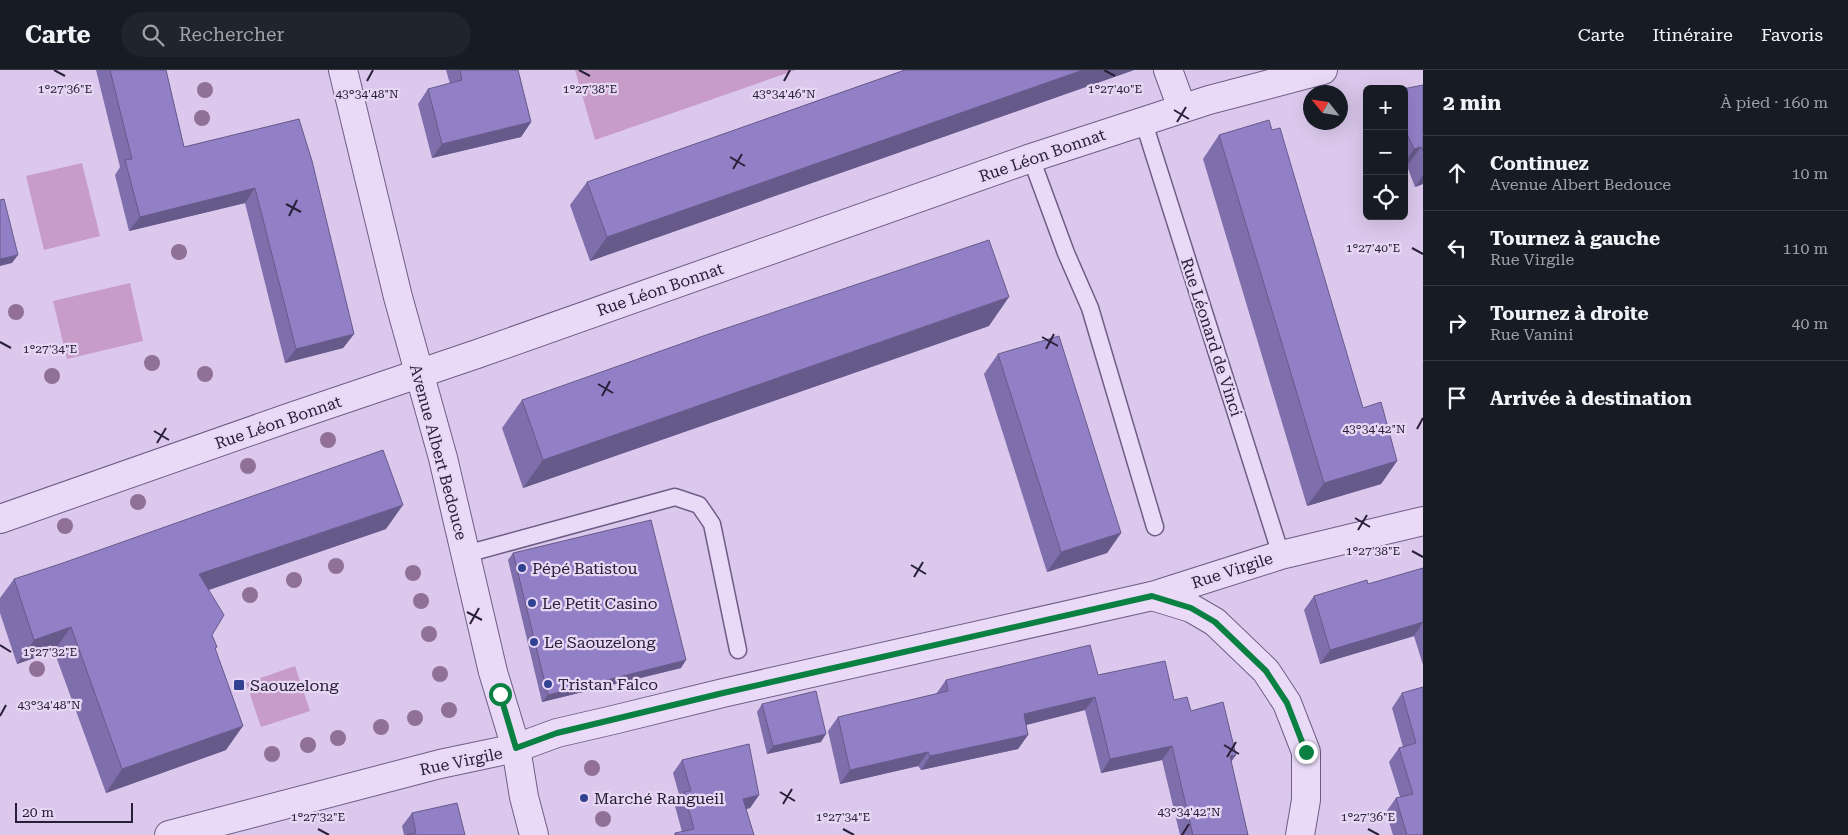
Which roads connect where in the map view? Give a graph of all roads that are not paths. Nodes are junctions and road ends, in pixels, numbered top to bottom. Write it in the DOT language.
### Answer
graph roads {
  1 [pos="343,70"];
  2 [pos="1168,70"];
  3 [pos="1323,70"];
  4 [pos="1182,108"];
  5 [pos="1143,120"];
  6 [pos="1031,158"];
  7 [pos="419,373"];
  8 [pos="0,519"];
  9 [pos="1423,521"];
  10 [pos="1155,527"];
  11 [pos="466,554"];
  12 [pos="1281,555"];
  13 [pos="1152,596"];
  14 [pos="738,650"];
  15 [pos="516,748"];
  16 [pos="169,835"];
  17 [pos="534,835"];
  18 [pos="1300,835"];
  1 -- 7 [label="street, Avenue Albert Bedouce"];
  2 -- 4 [label="street"];
  3 -- 4 [label="street, Rue Léon Bonnat"];
  4 -- 5 [label="street, Rue Léon Bonnat"];
  5 -- 6 [label="street, Rue Léon Bonnat"];
  5 -- 12 [label="lane, Rue Léonard de Vinci"];
  6 -- 7 [label="street, Rue Léon Bonnat"];
  6 -- 10 [label="lane"];
  7 -- 8 [label="street, Rue Léon Bonnat"];
  7 -- 11 [label="street, Avenue Albert Bedouce"];
  9 -- 12 [label="street, Rue Virgile"];
  11 -- 14 [label="lane"];
  11 -- 15 [label="street, Avenue Albert Bedouce"];
  12 -- 13 [label="street, Rue Virgile"];
  13 -- 15 [label="street, Rue Virgile"];
  13 -- 18 [label="street"];
  15 -- 16 [label="street, Rue Virgile"];
  15 -- 17 [label="street, Avenue Albert Bedouce"];
}
